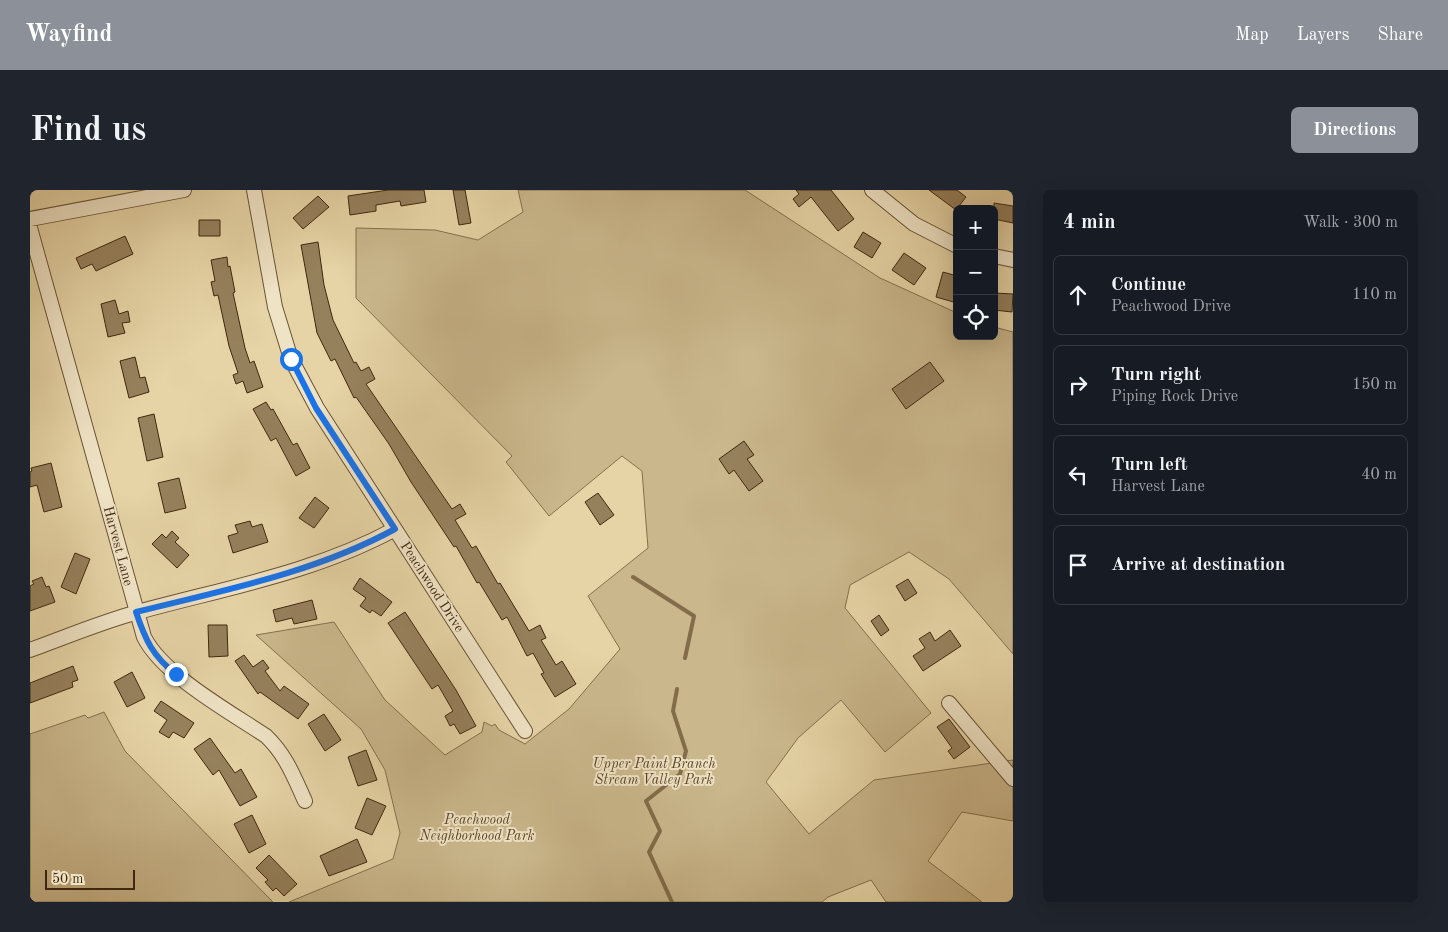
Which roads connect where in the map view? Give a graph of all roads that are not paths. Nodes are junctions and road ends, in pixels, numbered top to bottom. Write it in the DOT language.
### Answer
graph roads {
  1 [pos="184,190"];
  2 [pos="254,190"];
  3 [pos="872,190"];
  4 [pos="30,219"];
  5 [pos="30,228"];
  6 [pos="953,244"];
  7 [pos="998,257"];
  8 [pos="1013,260"];
  9 [pos="395,529"];
  10 [pos="136,612"];
  11 [pos="30,650"];
  12 [pos="948,703"];
  13 [pos="525,730"];
  14 [pos="1013,779"];
  15 [pos="306,801"];
  1 -- 4 [label="street"];
  2 -- 9 [label="street, Peachwood Drive"];
  3 -- 6 [label="street"];
  5 -- 10 [label="street, Harvest Lane"];
  7 -- 8 [label="street"];
  9 -- 10 [label="street"];
  9 -- 13 [label="street, Peachwood Drive"];
  10 -- 11 [label="street"];
  10 -- 15 [label="street, Harvest Lane"];
  12 -- 14 [label="street"];
}
